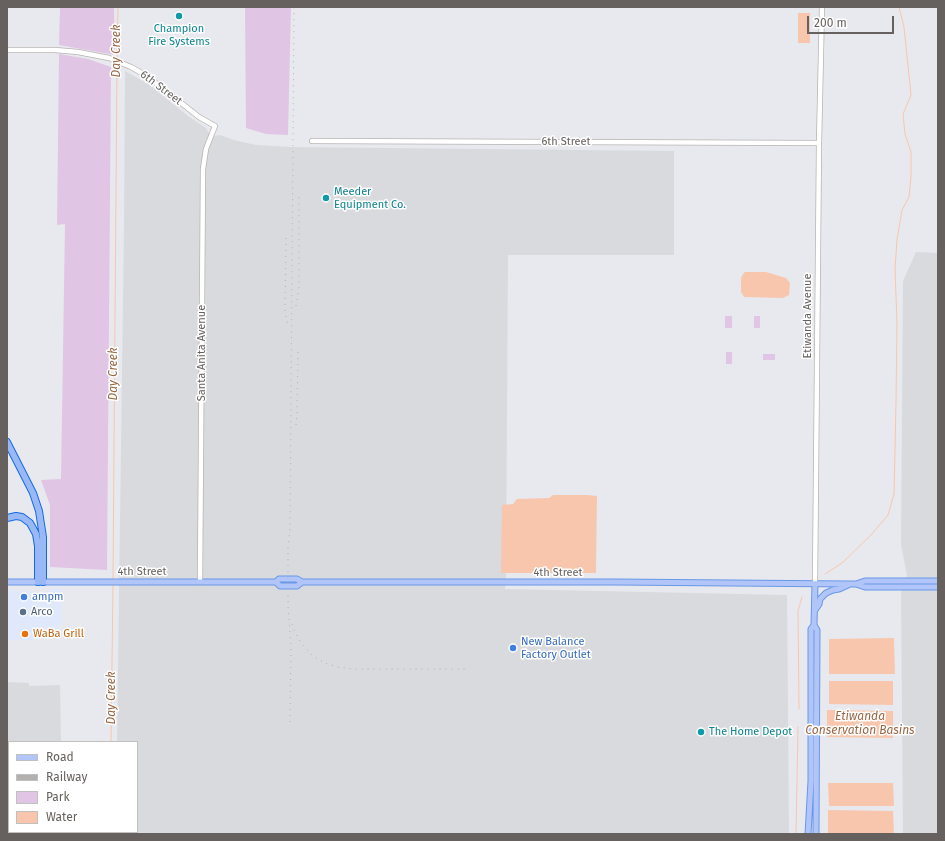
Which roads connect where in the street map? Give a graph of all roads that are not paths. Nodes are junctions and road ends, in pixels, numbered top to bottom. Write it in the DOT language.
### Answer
graph roads {
  1 [pos="822,7"];
  2 [pos="7,50"];
  3 [pos="215,126"];
  4 [pos="312,141"];
  5 [pos="819,143"];
  6 [pos="7,442"];
  7 [pos="7,518"];
  8 [pos="938,581"];
  9 [pos="7,582"];
  10 [pos="41,582"];
  11 [pos="200,582"];
  12 [pos="815,584"];
  13 [pos="849,584"];
  14 [pos="856,584"];
  15 [pos="938,587"];
  16 [pos="814,610"];
  17 [pos="814,625"];
  18 [pos="808,834"];
  19 [pos="816,834"];
  1 -- 5 [label="street, Etiwanda Avenue"];
  2 -- 3 [label="street, 6th Street"];
  3 -- 11 [label="street, Santa Anita Avenue"];
  4 -- 5 [label="street, 6th Street"];
  5 -- 12 [label="street, Etiwanda Avenue"];
  6 -- 10 [label="highway"];
  7 -- 10 [label="highway"];
  8 -- 14 [label="main road"];
  9 -- 10 [label="main road, 4th Street"];
  10 -- 11 [label="main road, 4th Street"];
  11 -- 12 [label="main road, 4th Street"];
  12 -- 13 [label="main road, 4th Street"];
  12 -- 16 [label="main road, Etiwanda Avenue"];
  13 -- 14 [label="main road, 4th Street"];
  13 -- 16 [label="main road"];
  14 -- 15 [label="main road"];
  16 -- 17 [label="main road, Etiwanda Avenue"];
  17 -- 18 [label="main road, Etiwanda Avenue"];
  17 -- 19 [label="main road, Etiwanda Avenue"];
}
